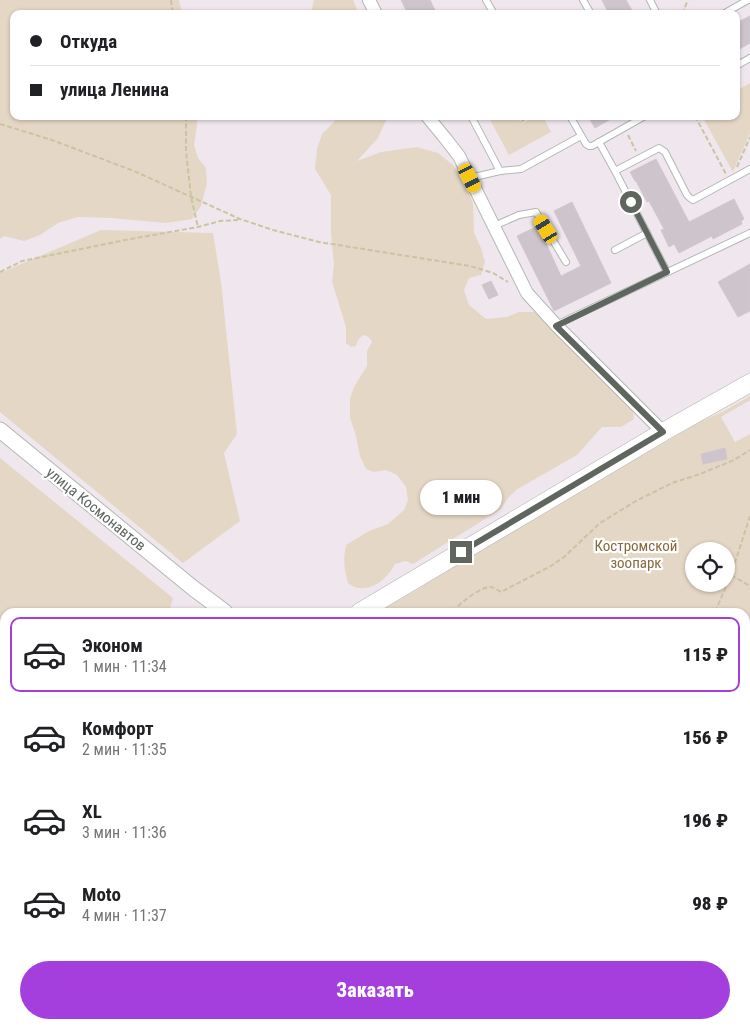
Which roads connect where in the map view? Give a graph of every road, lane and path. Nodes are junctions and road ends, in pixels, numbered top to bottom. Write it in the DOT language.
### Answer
graph roads {
  1 [pos="748,0"];
  2 [pos="730,10"];
  3 [pos="186,120"];
  4 [pos="430,120"];
  5 [pos="473,120"];
  6 [pos="572,120"];
  7 [pos="638,120"];
  8 [pos="697,120"];
  9 [pos="0,124"];
  10 [pos="624,128"];
  11 [pos="581,136"];
  12 [pos="750,137"];
  13 [pos="599,142"];
  14 [pos="640,158"];
  15 [pos="750,169"];
  16 [pos="500,171"];
  17 [pos="614,171"];
  18 [pos="470,178"];
  19 [pos="728,178"];
  20 [pos="191,197"];
  21 [pos="240,219"];
  22 [pos="494,226"];
  23 [pos="198,227"];
  24 [pos="647,233"];
  25 [pos="750,233"];
  26 [pos="615,250"];
  27 [pos="566,262"];
  28 [pos="0,272"];
  29 [pos="667,272"];
  30 [pos="527,293"];
  31 [pos="556,326"];
  32 [pos="750,383"];
  33 [pos="0,430"];
  34 [pos="663,432"];
  35 [pos="750,450"];
  36 [pos="750,516"];
  37 [pos="735,560"];
  38 [pos="735,578"];
  39 [pos="750,586"];
  40 [pos="192,588"];
  41 [pos="723,592"];
  42 [pos="204,608"];
  43 [pos="220,608"];
  44 [pos="367,608"];
  45 [pos="456,608"];
  46 [pos="717,608"];
  1 -- 2 [label="lane"];
  3 -- 20 [label="path"];
  4 -- 18 [label="street"];
  5 -- 16 [label="lane"];
  6 -- 11 [label="lane"];
  7 -- 10 [label="lane"];
  8 -- 19 [label="path"];
  9 -- 20 [label="path"];
  10 -- 13 [label="lane"];
  10 -- 14 [label="path"];
  11 -- 13 [label="lane"];
  11 -- 16 [label="lane"];
  12 -- 19 [label="path"];
  13 -- 17 [label="lane"];
  14 -- 17 [label="lane"];
  14 -- 19 [label="lane"];
  15 -- 19 [label="lane"];
  16 -- 18 [label="lane"];
  17 -- 24 [label="lane"];
  18 -- 22 [label="street"];
  20 -- 21 [label="path"];
  20 -- 23 [label="path"];
  21 -- 23 [label="path"];
  21 -- 30 [label="path"];
  22 -- 27 [label="lane"];
  22 -- 30 [label="street"];
  23 -- 28 [label="path"];
  24 -- 26 [label="lane"];
  24 -- 29 [label="lane"];
  25 -- 29 [label="lane"];
  29 -- 31 [label="lane"];
  30 -- 31 [label="street"];
  31 -- 34 [label="street"];
  32 -- 34 [label="main road"];
  33 -- 40 [label="street, улица Космонавтов"];
  34 -- 44 [label="main road"];
  35 -- 45 [label="path"];
  36 -- 37 [label="path"];
  38 -- 39 [label="path"];
  40 -- 42 [label="street"];
  40 -- 43 [label="street, улица Космонавтов"];
  41 -- 46 [label="path"];
}
